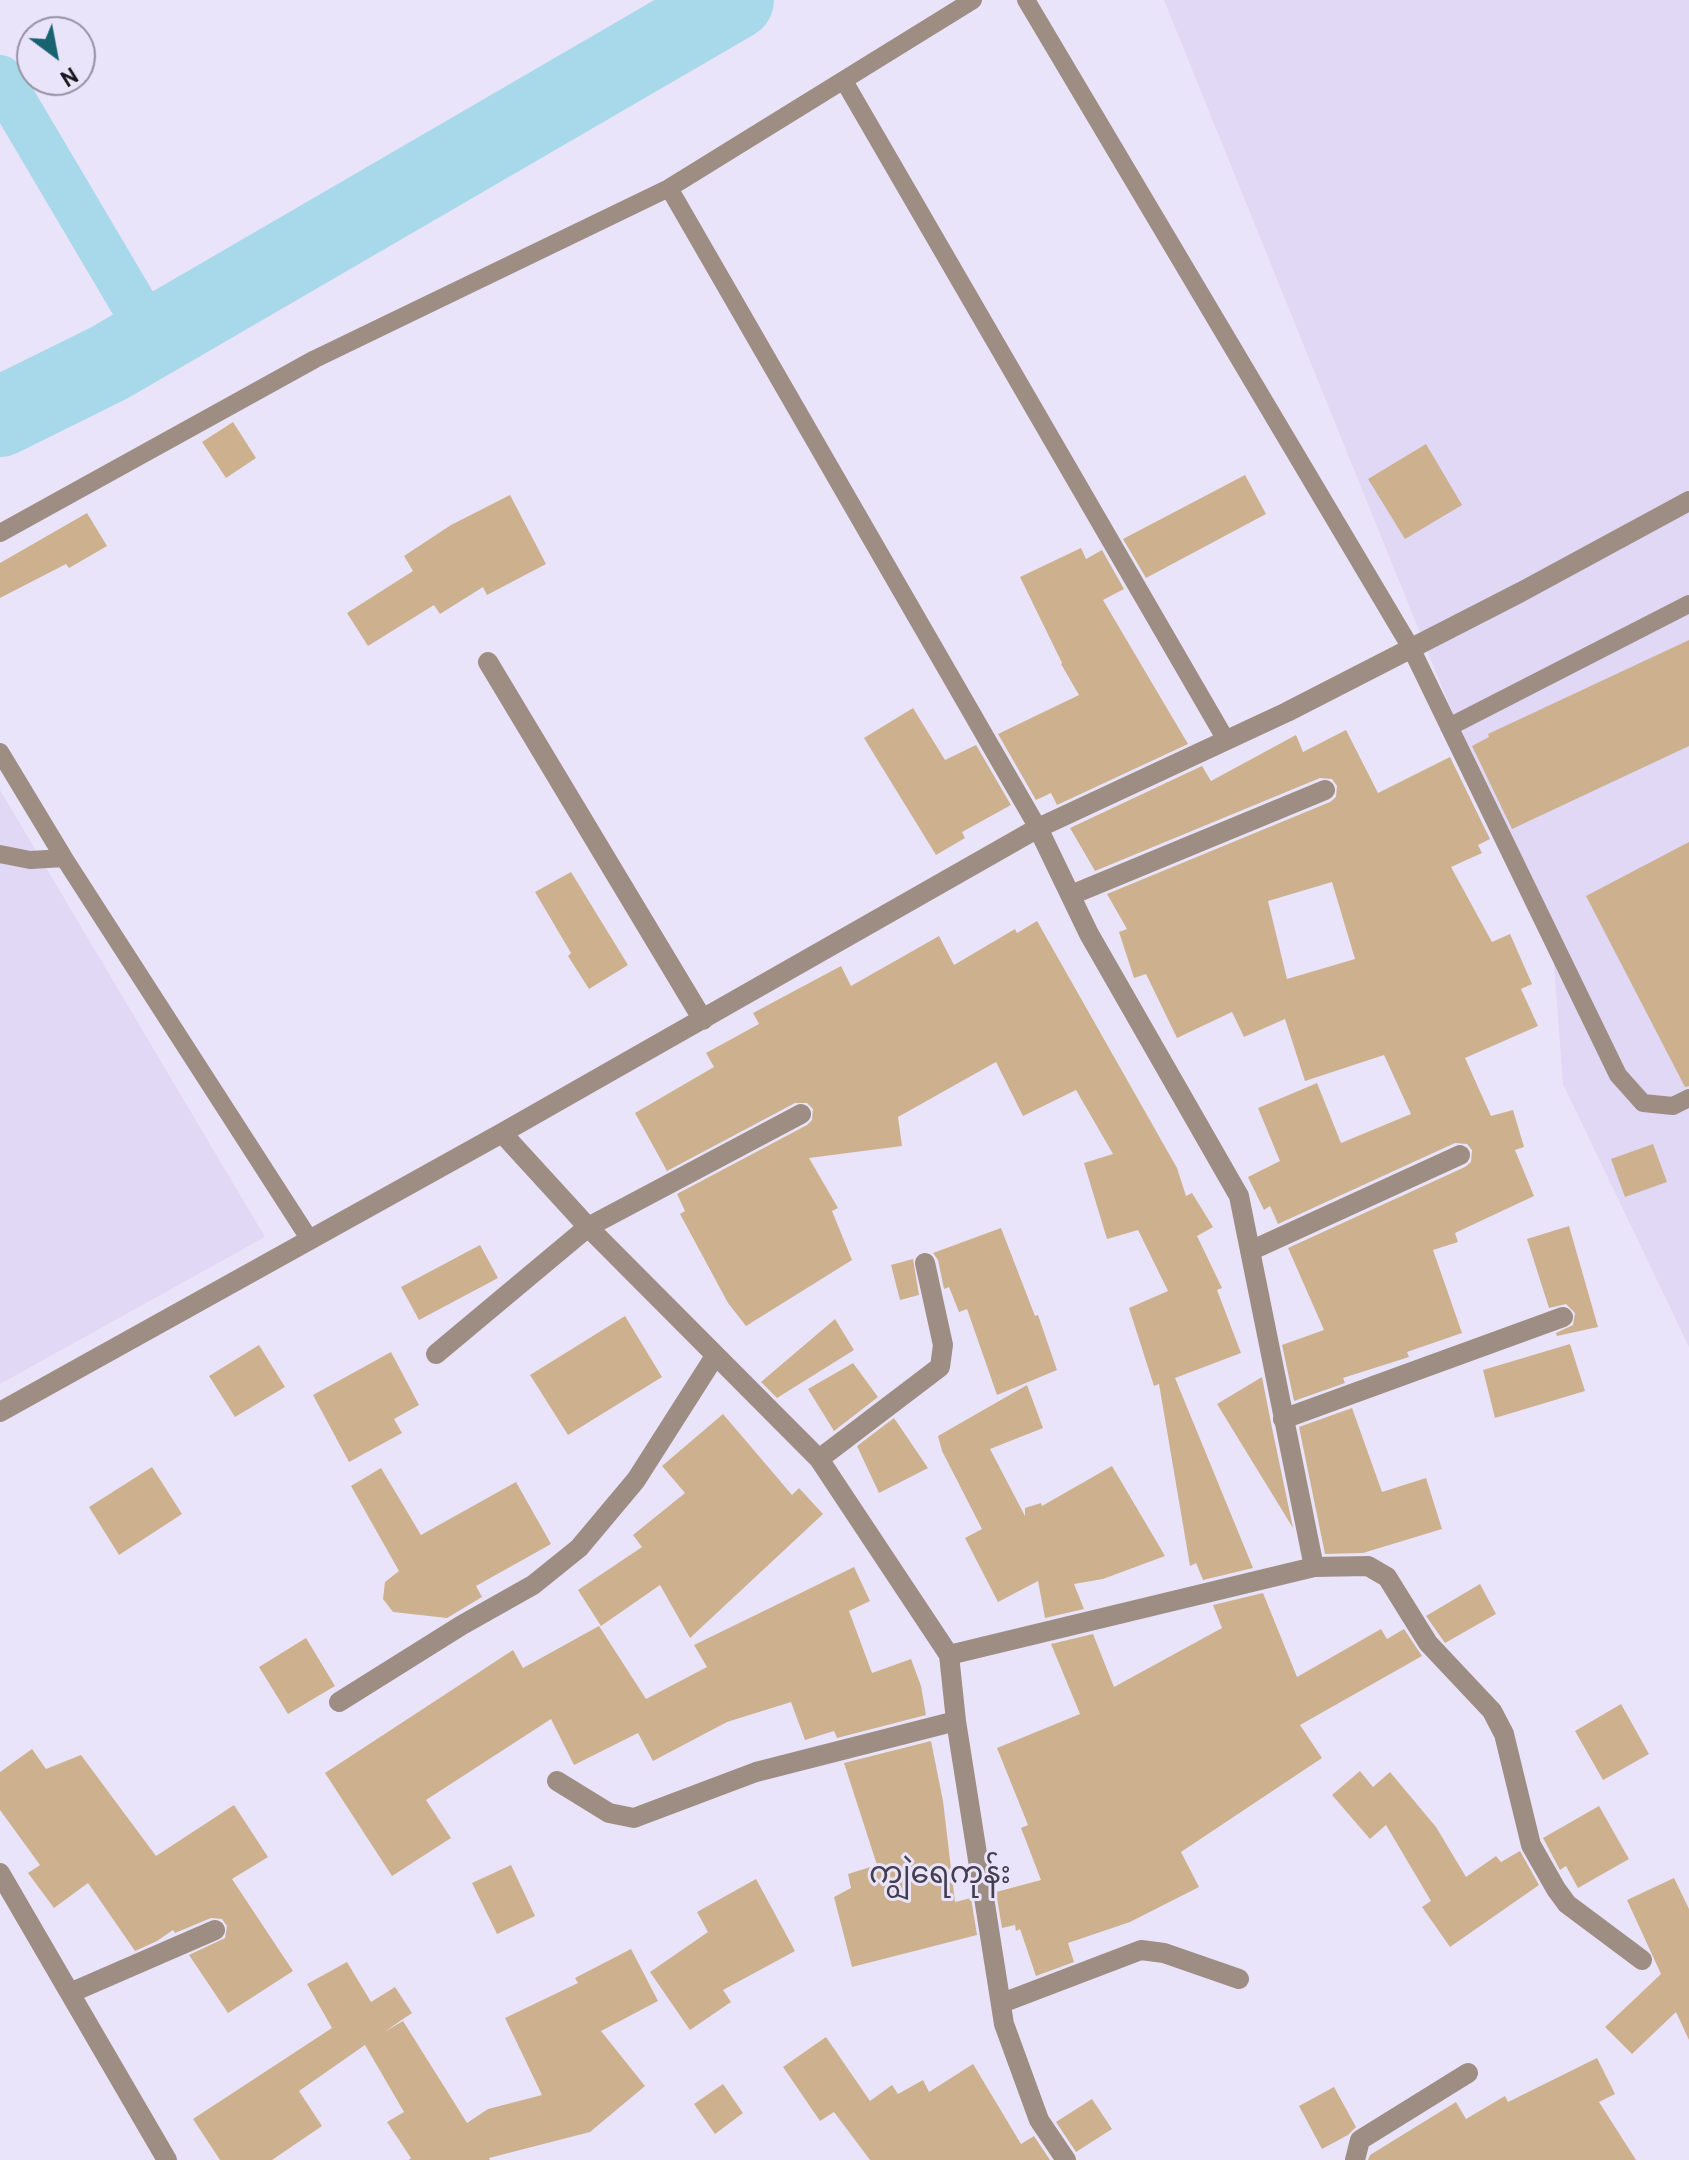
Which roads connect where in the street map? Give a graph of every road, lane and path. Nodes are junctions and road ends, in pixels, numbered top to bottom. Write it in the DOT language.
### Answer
graph roads {
  1 [pos="973,0"];
  2 [pos="1026,0"];
  3 [pos="844,81"];
  4 [pos="669,188"];
  5 [pos="1689,501"];
  6 [pos="0,533"];
  7 [pos="1689,604"];
  8 [pos="1411,648"];
  9 [pos="488,662"];
  10 [pos="1449,727"];
  11 [pos="1226,740"];
  12 [pos="0,752"];
  13 [pos="1325,790"];
  14 [pos="1038,828"];
  15 [pos="0,854"];
  16 [pos="64,858"];
  17 [pos="1071,895"];
  18 [pos="703,1020"];
  19 [pos="1689,1098"];
  20 [pos="801,1114"];
  21 [pos="502,1133"];
  22 [pos="1460,1155"];
  23 [pos="588,1227"];
  24 [pos="310,1240"];
  25 [pos="1250,1251"];
  26 [pos="925,1263"];
  27 [pos="1563,1317"];
  28 [pos="436,1354"];
  29 [pos="715,1356"];
  30 [pos="0,1412"];
  31 [pos="1283,1419"];
  32 [pos="819,1459"];
  33 [pos="1314,1567"];
  34 [pos="949,1655"];
  35 [pos="339,1702"];
  36 [pos="956,1721"];
  37 [pos="557,1781"];
  38 [pos="0,1873"];
  39 [pos="215,1930"];
  40 [pos="1642,1960"];
  41 [pos="1239,1979"];
  42 [pos="70,1993"];
  43 [pos="1002,2003"];
  44 [pos="1468,2073"];
  45 [pos="1062,2159"];
  46 [pos="167,2160"];
  47 [pos="1355,2160"];
  1 -- 3 [label="lane"];
  2 -- 8 [label="lane"];
  3 -- 4 [label="lane"];
  3 -- 11 [label="lane"];
  4 -- 6 [label="lane"];
  4 -- 14 [label="lane"];
  5 -- 8 [label="street"];
  7 -- 10 [label="lane"];
  8 -- 10 [label="lane"];
  8 -- 11 [label="street"];
  9 -- 18 [label="street"];
  10 -- 19 [label="lane"];
  11 -- 14 [label="street"];
  12 -- 16 [label="lane"];
  13 -- 17 [label="street"];
  14 -- 17 [label="street"];
  14 -- 18 [label="street"];
  15 -- 16 [label="lane"];
  16 -- 24 [label="lane"];
  17 -- 25 [label="street"];
  18 -- 21 [label="street"];
  20 -- 23 [label="street"];
  21 -- 23 [label="street"];
  21 -- 24 [label="street"];
  22 -- 25 [label="street"];
  23 -- 28 [label="street"];
  23 -- 29 [label="street"];
  24 -- 30 [label="street"];
  25 -- 31 [label="street"];
  26 -- 32 [label="street"];
  27 -- 31 [label="street"];
  29 -- 32 [label="street"];
  29 -- 35 [label="street"];
  31 -- 33 [label="street"];
  32 -- 34 [label="street"];
  33 -- 34 [label="street"];
  33 -- 40 [label="street"];
  34 -- 36 [label="street"];
  36 -- 37 [label="street"];
  36 -- 43 [label="street"];
  38 -- 42 [label="street"];
  39 -- 42 [label="street"];
  41 -- 43 [label="street"];
  42 -- 46 [label="street"];
  43 -- 45 [label="street"];
  44 -- 47 [label="street"];
}
